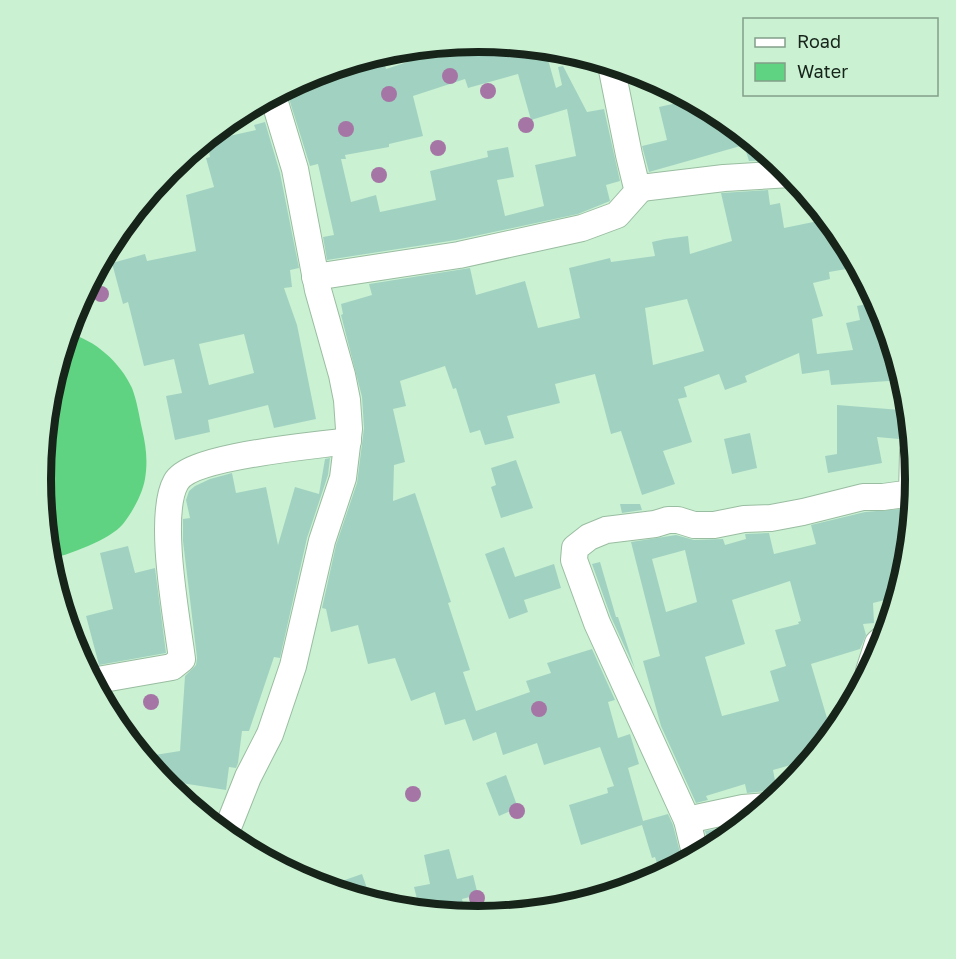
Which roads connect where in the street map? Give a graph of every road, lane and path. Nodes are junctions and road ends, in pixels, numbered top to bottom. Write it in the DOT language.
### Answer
graph roads {
  1 [pos="614,75"];
  2 [pos="276,104"];
  3 [pos="777,175"];
  4 [pos="641,188"];
  5 [pos="315,277"];
  6 [pos="348,441"];
  7 [pos="904,496"];
  8 [pos="101,679"];
  9 [pos="752,807"];
  10 [pos="687,820"];
  11 [pos="229,826"];
  12 [pos="694,847"];
  1 -- 4 [label="street"];
  2 -- 5 [label="street"];
  3 -- 4 [label="street"];
  4 -- 5 [label="street"];
  5 -- 6 [label="street"];
  6 -- 8 [label="street"];
  6 -- 11 [label="street"];
  7 -- 10 [label="street"];
  9 -- 10 [label="street"];
  10 -- 12 [label="street"];
}
